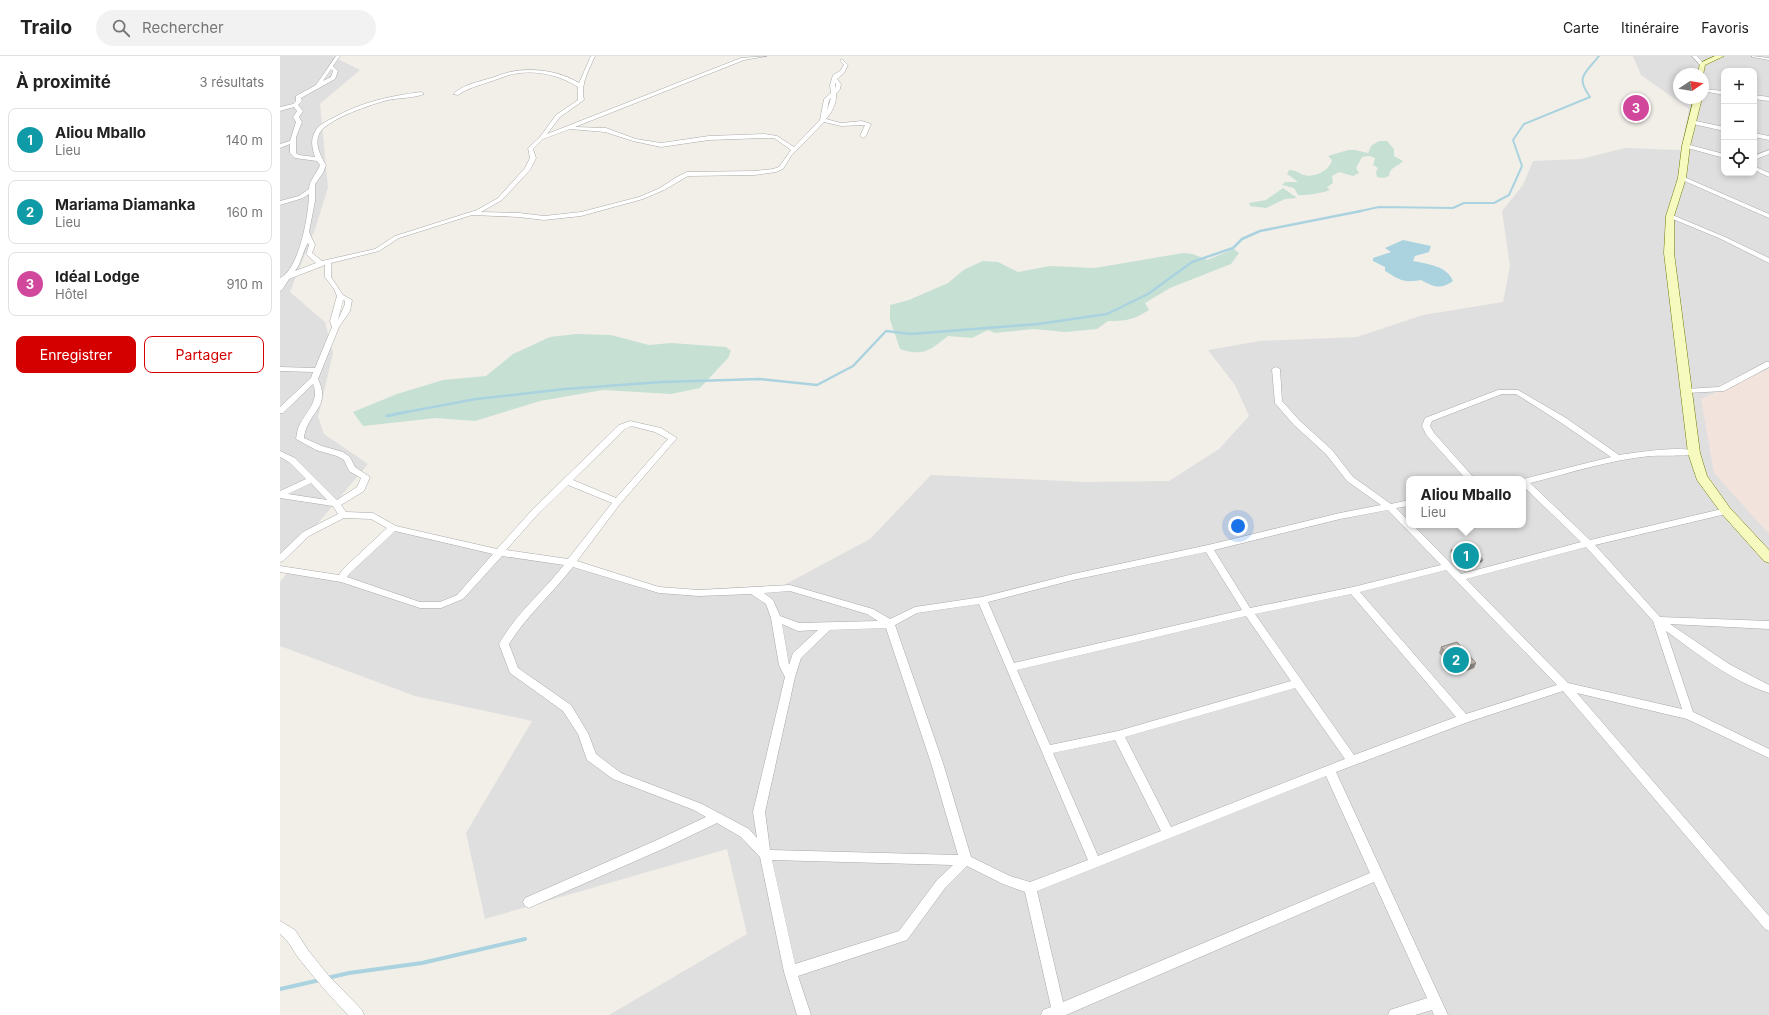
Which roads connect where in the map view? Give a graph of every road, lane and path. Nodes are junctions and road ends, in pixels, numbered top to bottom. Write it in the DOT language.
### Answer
graph roads {
  1 [pos="338,56"];
  2 [pos="593,56"];
  3 [pos="765,56"];
  4 [pos="1694,56"];
  5 [pos="1721,56"];
  6 [pos="1754,56"];
  7 [pos="843,58"];
  8 [pos="1769,59"];
  9 [pos="1702,64"];
  10 [pos="1702,68"];
  11 [pos="580,86"];
  12 [pos="1709,91"];
  13 [pos="1721,92"];
  14 [pos="421,94"];
  15 [pos="456,94"];
  16 [pos="1757,97"];
  17 [pos="1769,99"];
  18 [pos="1696,104"];
  19 [pos="295,105"];
  20 [pos="280,110"];
  21 [pos="822,119"];
  22 [pos="1691,122"];
  23 [pos="844,125"];
  24 [pos="815,128"];
  25 [pos="1721,128"];
  26 [pos="563,129"];
  27 [pos="863,136"];
  28 [pos="1757,136"];
  29 [pos="541,138"];
  30 [pos="1769,138"];
  31 [pos="292,142"];
  32 [pos="280,146"];
  33 [pos="1686,146"];
  34 [pos="795,150"];
  35 [pos="1769,152"];
  36 [pos="1721,155"];
  37 [pos="1757,157"];
  38 [pos="319,159"];
  39 [pos="1757,169"];
  40 [pos="1769,175"];
  41 [pos="1682,178"];
  42 [pos="312,190"];
  43 [pos="280,203"];
  44 [pos="468,214"];
  45 [pos="1670,216"];
  46 [pos="1769,216"];
  47 [pos="306,232"];
  48 [pos="1769,261"];
  49 [pos="320,263"];
  50 [pos="282,279"];
  51 [pos="280,289"];
  52 [pos="340,296"];
  53 [pos="336,327"];
  54 [pos="1769,364"];
  55 [pos="280,368"];
  56 [pos="318,370"];
  57 [pos="1276,370"];
  58 [pos="314,379"];
  59 [pos="1686,391"];
  60 [pos="281,409"];
  61 [pos="1694,453"];
  62 [pos="280,454"];
  63 [pos="1619,459"];
  64 [pos="1468,476"];
  65 [pos="311,480"];
  66 [pos="567,481"];
  67 [pos="1526,481"];
  68 [pos="1526,485"];
  69 [pos="280,494"];
  70 [pos="617,502"];
  71 [pos="336,504"];
  72 [pos="1406,504"];
  73 [pos="1390,507"];
  74 [pos="1726,511"];
  75 [pos="342,515"];
  76 [pos="1406,523"];
  77 [pos="393,528"];
  78 [pos="1411,528"];
  79 [pos="1588,543"];
  80 [pos="1208,548"];
  81 [pos="497,552"];
  82 [pos="1769,558"];
  83 [pos="280,559"];
  84 [pos="571,563"];
  85 [pos="1449,566"];
  86 [pos="280,569"];
  87 [pos="1460,578"];
  88 [pos="342,579"];
  89 [pos="1353,590"];
  90 [pos="753,591"];
  91 [pos="982,600"];
  92 [pos="1248,612"];
  93 [pos="776,618"];
  94 [pos="1658,620"];
  95 [pos="890,624"];
  96 [pos="1769,625"];
  97 [pos="827,627"];
  98 [pos="1011,668"];
  99 [pos="790,677"];
  100 [pos="1298,683"];
  101 [pos="1565,686"];
  102 [pos="1769,689"];
  103 [pos="1689,715"];
  104 [pos="1464,719"];
  105 [pos="1118,736"];
  106 [pos="1046,750"];
  107 [pos="1769,754"];
  108 [pos="1352,761"];
  109 [pos="1329,770"];
  110 [pos="715,818"];
  111 [pos="1168,833"];
  112 [pos="765,855"];
  113 [pos="966,860"];
  114 [pos="1095,862"];
  115 [pos="1378,875"];
  116 [pos="1030,888"];
  117 [pos="529,902"];
  118 [pos="1769,925"];
  119 [pos="280,928"];
  120 [pos="790,972"];
  121 [pos="1435,1002"];
  122 [pos="1055,1014"];
  123 [pos="357,1015"];
  124 [pos="804,1015"];
  125 [pos="1395,1015"];
  126 [pos="1442,1015"];
  1 -- 19 [label="street"];
  2 -- 11 [label="street"];
  3 -- 26 [label="street"];
  4 -- 9 [label="street"];
  5 -- 9 [label="main road"];
  6 -- 8 [label="street"];
  7 -- 21 [label="street"];
  9 -- 10 [label="main road"];
  11 -- 15 [label="street"];
  11 -- 29 [label="street"];
  12 -- 13 [label="street"];
  14 -- 38 [label="street"];
  16 -- 17 [label="street"];
  18 -- 22 [label="main road"];
  19 -- 20 [label="street"];
  19 -- 31 [label="street"];
  21 -- 23 [label="street"];
  21 -- 24 [label="street"];
  22 -- 25 [label="street"];
  22 -- 33 [label="main road"];
  23 -- 24 [label="street"];
  23 -- 27 [label="street"];
  24 -- 34 [label="street"];
  26 -- 29 [label="street"];
  26 -- 34 [label="street"];
  28 -- 30 [label="street"];
  29 -- 44 [label="street"];
  31 -- 32 [label="street"];
  31 -- 38 [label="street"];
  33 -- 36 [label="street"];
  33 -- 41 [label="main road"];
  34 -- 44 [label="street"];
  35 -- 37 [label="street"];
  38 -- 42 [label="street"];
  39 -- 40 [label="street"];
  41 -- 45 [label="main road"];
  41 -- 46 [label="street"];
  42 -- 43 [label="street"];
  42 -- 47 [label="street"];
  44 -- 49 [label="street"];
  45 -- 48 [label="street"];
  45 -- 59 [label="main road"];
  47 -- 49 [label="street"];
  47 -- 50 [label="street"];
  49 -- 50 [label="street"];
  49 -- 52 [label="street"];
  50 -- 51 [label="street"];
  52 -- 53 [label="street"];
  52 -- 53 [label="street"];
  53 -- 56 [label="street"];
  54 -- 59 [label="street"];
  55 -- 56 [label="street"];
  56 -- 58 [label="street"];
  57 -- 73 [label="street"];
  58 -- 60 [label="street"];
  58 -- 71 [label="street"];
  59 -- 61 [label="main road"];
  61 -- 63 [label="street"];
  61 -- 74 [label="main road"];
  62 -- 65 [label="street"];
  63 -- 64 [label="street"];
  63 -- 67 [label="street"];
  65 -- 69 [label="street"];
  65 -- 71 [label="street"];
  66 -- 70 [label="street"];
  66 -- 70 [label="street"];
  66 -- 81 [label="street"];
  68 -- 79 [label="street"];
  69 -- 71 [label="street"];
  70 -- 84 [label="street"];
  71 -- 75 [label="street"];
  72 -- 73 [label="street"];
  73 -- 76 [label="street"];
  73 -- 80 [label="street"];
  74 -- 79 [label="street"];
  74 -- 82 [label="main road"];
  75 -- 77 [label="street"];
  75 -- 83 [label="street"];
  77 -- 81 [label="street"];
  77 -- 88 [label="street"];
  78 -- 85 [label="street"];
  79 -- 87 [label="street"];
  79 -- 94 [label="street"];
  80 -- 91 [label="street"];
  80 -- 92 [label="street"];
  81 -- 84 [label="street"];
  81 -- 88 [label="street"];
  84 -- 90 [label="street"];
  84 -- 110 [label="street"];
  85 -- 87 [label="street"];
  85 -- 89 [label="street"];
  86 -- 88 [label="street"];
  87 -- 101 [label="street"];
  89 -- 92 [label="street"];
  89 -- 104 [label="street"];
  90 -- 93 [label="street"];
  90 -- 95 [label="street"];
  91 -- 95 [label="street"];
  91 -- 98 [label="street"];
  92 -- 98 [label="street"];
  92 -- 100 [label="street"];
  93 -- 97 [label="street"];
  93 -- 99 [label="street"];
  94 -- 96 [label="street"];
  94 -- 102 [label="street"];
  94 -- 103 [label="street"];
  95 -- 97 [label="street"];
  95 -- 113 [label="street"];
  97 -- 99 [label="street"];
  98 -- 106 [label="street"];
  99 -- 112 [label="street"];
  100 -- 105 [label="street"];
  100 -- 108 [label="street"];
  101 -- 103 [label="street"];
  101 -- 104 [label="street"];
  101 -- 118 [label="street"];
  103 -- 107 [label="street"];
  104 -- 108 [label="street"];
  105 -- 106 [label="street"];
  105 -- 111 [label="street"];
  106 -- 114 [label="street"];
  108 -- 109 [label="street"];
  109 -- 111 [label="street"];
  109 -- 115 [label="street"];
  110 -- 112 [label="street"];
  110 -- 117 [label="street"];
  111 -- 114 [label="street"];
  112 -- 113 [label="street"];
  112 -- 120 [label="street"];
  113 -- 116 [label="street"];
  113 -- 120 [label="street"];
  114 -- 116 [label="street"];
  115 -- 121 [label="street"];
  115 -- 122 [label="street"];
  116 -- 122 [label="street"];
  119 -- 123 [label="street"];
  120 -- 124 [label="street"];
  121 -- 125 [label="street"];
  121 -- 126 [label="street"];
}
